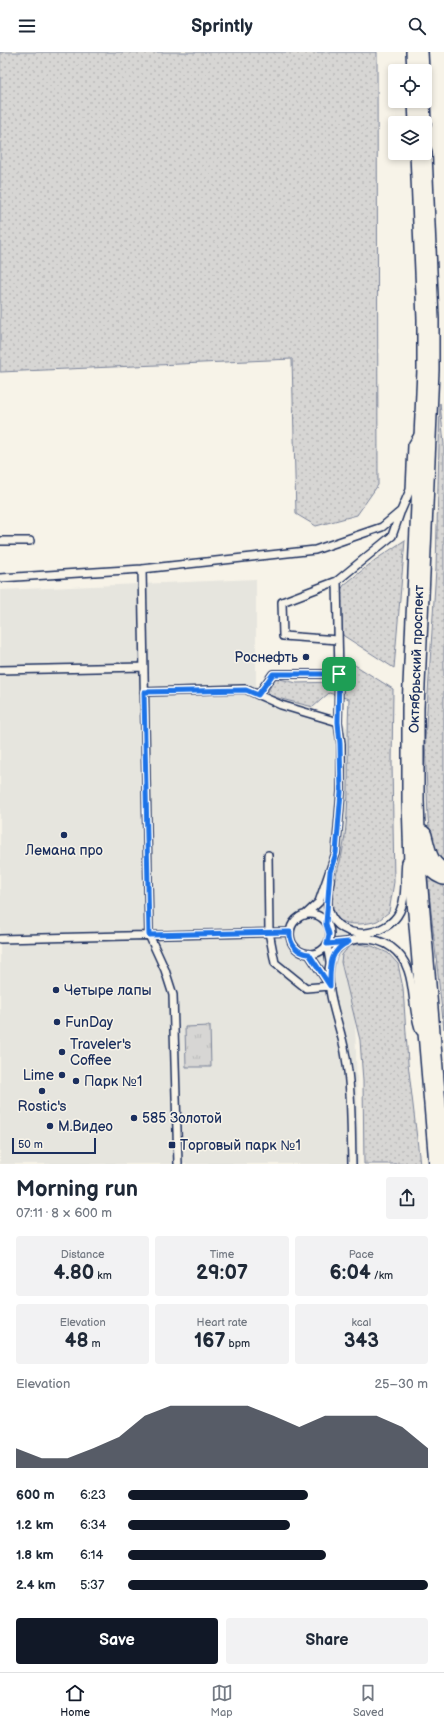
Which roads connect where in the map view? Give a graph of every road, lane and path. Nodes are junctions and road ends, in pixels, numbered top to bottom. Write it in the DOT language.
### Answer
graph roads {
  1 [pos="417,52"];
  2 [pos="418,64"];
  3 [pos="421,160"];
  4 [pos="426,422"];
  5 [pos="401,511"];
  6 [pos="0,541"];
  7 [pos="30,541"];
  8 [pos="142,569"];
  9 [pos="0,578"];
  10 [pos="337,581"];
  11 [pos="338,640"];
  12 [pos="144,667"];
  13 [pos="0,670"];
  14 [pos="339,674"];
  15 [pos="144,692"];
  16 [pos="258,695"];
  17 [pos="338,722"];
  18 [pos="413,800"];
  19 [pos="268,855"];
  20 [pos="330,872"];
  21 [pos="444,874"];
  22 [pos="329,908"];
  23 [pos="305,915"];
  24 [pos="325,921"];
  25 [pos="336,923"];
  26 [pos="269,932"];
  27 [pos="290,932"];
  28 [pos="149,935"];
  29 [pos="0,938"];
  30 [pos="349,942"];
  31 [pos="327,944"];
  32 [pos="309,954"];
  33 [pos="330,964"];
  34 [pos="330,986"];
  35 [pos="430,1046"];
  36 [pos="178,1164"];
  37 [pos="352,1164"];
  38 [pos="440,1164"];
  1 -- 2 [label="main road"];
  3 -- 4 [label="main road, Октябрьский проспект"];
  4 -- 5 [label="lane"];
  4 -- 18 [label="main road, Октябрьский проспект"];
  5 -- 8 [label="lane"];
  5 -- 10 [label="lane"];
  6 -- 7 [label="lane"];
  8 -- 9 [label="lane"];
  8 -- 12 [label="lane"];
  10 -- 11 [label="lane"];
  10 -- 11 [label="lane"];
  11 -- 14 [label="lane"];
  12 -- 13 [label="lane"];
  12 -- 15 [label="lane"];
  14 -- 16 [label="lane"];
  14 -- 17 [label="lane"];
  15 -- 16 [label="lane"];
  15 -- 28 [label="lane"];
  16 -- 17 [label="lane"];
  17 -- 20 [label="lane"];
  18 -- 21 [label="main road"];
  18 -- 25 [label="lane"];
  18 -- 35 [label="main road, Октябрьский проспект"];
  19 -- 26 [label="lane"];
  20 -- 22 [label="lane"];
  20 -- 23 [label="lane"];
  22 -- 24 [label="lane"];
  22 -- 25 [label="lane"];
  23 -- 24 [label="lane"];
  23 -- 27 [label="lane"];
  24 -- 25 [label="lane"];
  24 -- 31 [label="lane"];
  26 -- 27 [label="lane"];
  26 -- 28 [label="lane"];
  26 -- 34 [label="lane"];
  27 -- 32 [label="lane"];
  28 -- 29 [label="lane"];
  28 -- 36 [label="lane"];
  30 -- 31 [label="lane"];
  30 -- 33 [label="lane"];
  30 -- 35 [label="lane"];
  31 -- 32 [label="lane"];
  31 -- 33 [label="lane"];
  32 -- 34 [label="lane"];
  33 -- 34 [label="lane"];
  34 -- 37 [label="lane"];
  35 -- 38 [label="main road, Октябрьский проспект"];
}
